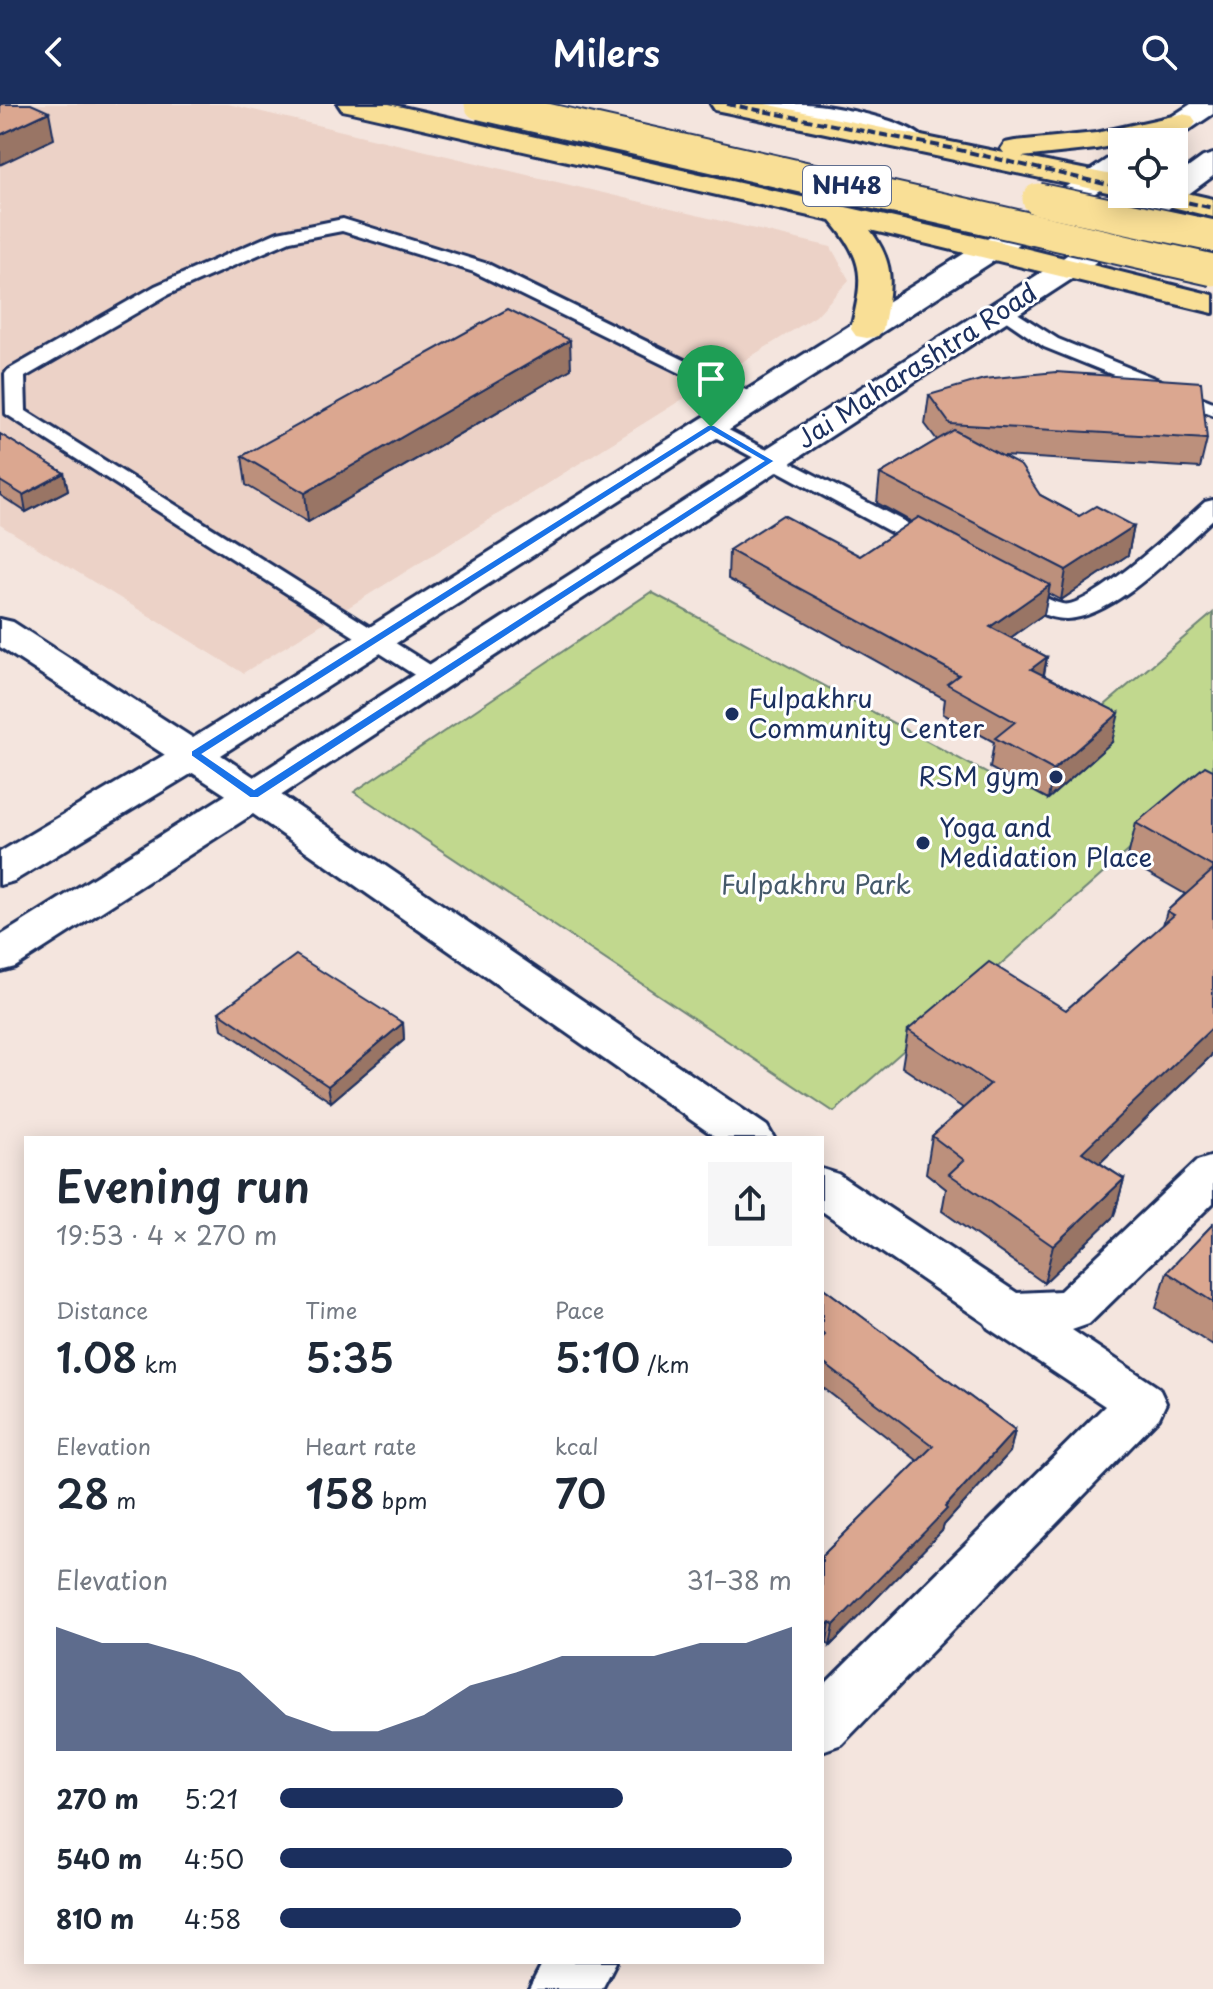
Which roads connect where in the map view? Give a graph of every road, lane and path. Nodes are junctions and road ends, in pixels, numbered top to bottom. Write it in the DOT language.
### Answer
graph roads {
  1 [pos="352,104"];
  2 [pos="480,104"];
  3 [pos="1210,104"];
  4 [pos="740,109"];
  5 [pos="1182,122"];
  6 [pos="1173,128"];
  7 [pos="948,149"];
  8 [pos="864,161"];
  9 [pos="1213,163"];
  10 [pos="1188,179"];
  11 [pos="1108,182"];
  12 [pos="1108,183"];
  13 [pos="1016,194"];
  14 [pos="1188,201"];
  15 [pos="1148,208"];
  16 [pos="1213,208"];
  17 [pos="841,215"];
  18 [pos="1213,236"];
  19 [pos="992,249"];
  20 [pos="1067,269"];
  21 [pos="1213,270"];
  22 [pos="1213,304"];
  23 [pos="1003,310"];
  24 [pos="867,329"];
  25 [pos="753,401"];
  26 [pos="1213,409"];
  27 [pos="711,427"];
  28 [pos="770,461"];
  29 [pos="1213,507"];
  30 [pos="951,555"];
  31 [pos="992,576"];
  32 [pos="0,630"];
  33 [pos="373,641"];
  34 [pos="435,678"];
  35 [pos="195,754"];
  36 [pos="254,795"];
  37 [pos="0,871"];
  38 [pos="0,956"];
  39 [pos="748,1136"];
  40 [pos="1213,1174"];
  41 [pos="824,1188"];
  42 [pos="1005,1314"];
  43 [pos="824,1723"];
  44 [pos="584,1964"];
  45 [pos="559,1989"];
  1 -- 17 [label="highway"];
  2 -- 21 [label="highway, NH48, bridge"];
  3 -- 5 [label="street"];
  4 -- 7 [label="highway"];
  4 -- 8 [label="highway, NH48"];
  5 -- 6 [label="street"];
  5 -- 7 [label="highway"];
  7 -- 11 [label="highway"];
  9 -- 10 [label="street, Jai Maharashtra Road"];
  12 -- 19 [label="street"];
  13 -- 18 [label="highway, bridge"];
  14 -- 16 [label="highway"];
  15 -- 20 [label="street, Jai Maharashtra Road"];
  17 -- 19 [label="highway"];
  17 -- 24 [label="highway"];
  19 -- 20 [label="highway"];
  19 -- 24 [label="street"];
  20 -- 22 [label="highway"];
  20 -- 23 [label="street, Jai Maharashtra Road"];
  23 -- 26 [label="lane"];
  23 -- 28 [label="street, Jai Maharashtra Road"];
  24 -- 25 [label="street"];
  25 -- 27 [label="street"];
  25 -- 33 [label="lane"];
  27 -- 28 [label="lane"];
  27 -- 33 [label="street"];
  28 -- 30 [label="lane"];
  28 -- 34 [label="street, Jai Maharashtra Road"];
  29 -- 31 [label="lane"];
  32 -- 35 [label="street"];
  33 -- 34 [label="lane"];
  33 -- 35 [label="street"];
  34 -- 36 [label="street, Jai Maharashtra Road"];
  35 -- 36 [label="street"];
  35 -- 37 [label="street"];
  36 -- 38 [label="street, Jai Maharashtra Road"];
  36 -- 39 [label="street"];
  40 -- 42 [label="street"];
  41 -- 42 [label="street"];
  42 -- 43 [label="street"];
  44 -- 45 [label="street"];
}
